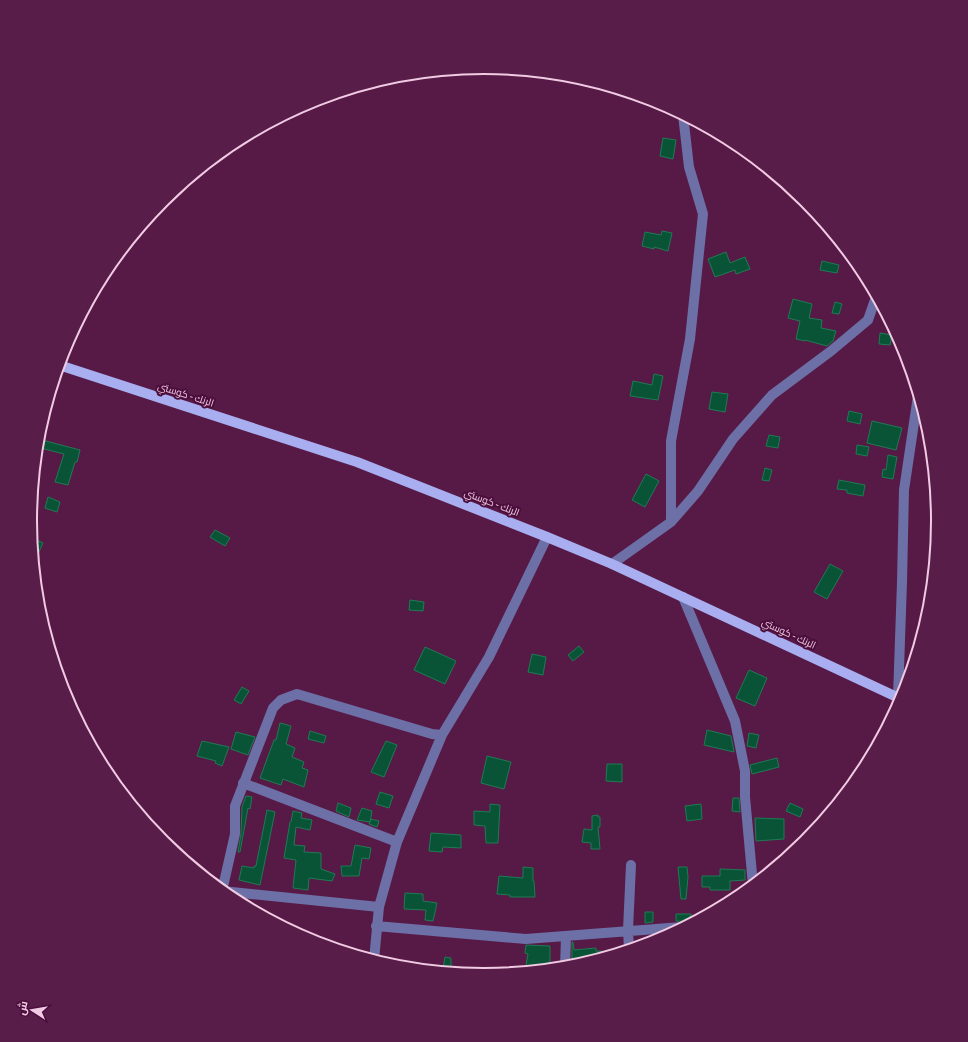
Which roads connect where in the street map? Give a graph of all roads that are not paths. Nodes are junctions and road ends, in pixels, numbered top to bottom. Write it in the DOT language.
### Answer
graph roads {
  1 [pos="685,121"];
  2 [pos="874,303"];
  3 [pos="65,367"];
  4 [pos="919,419"];
  5 [pos="671,522"];
  6 [pos="547,537"];
  7 [pos="612,564"];
  8 [pos="683,597"];
  9 [pos="900,683"];
  10 [pos="895,696"];
  11 [pos="442,735"];
  12 [pos="243,783"];
  13 [pos="397,842"];
  14 [pos="631,865"];
  15 [pos="752,879"];
  16 [pos="224,884"];
  17 [pos="235,892"];
  18 [pos="379,907"];
  19 [pos="376,926"];
  20 [pos="669,928"];
  21 [pos="628,930"];
  22 [pos="566,937"];
  23 [pos="629,944"];
  24 [pos="374,954"];
  25 [pos="565,960"];
  1 -- 5 [label="street"];
  2 -- 5 [label="street"];
  3 -- 6 [label="main road, الرنك - كوستي"];
  4 -- 9 [label="street"];
  5 -- 7 [label="street"];
  6 -- 7 [label="main road, الرنك - كوستي"];
  6 -- 11 [label="street"];
  7 -- 8 [label="main road, الرنك - كوستي"];
  8 -- 10 [label="main road, الرنك - كوستي"];
  8 -- 15 [label="street"];
  11 -- 12 [label="street"];
  11 -- 13 [label="street"];
  12 -- 13 [label="street"];
  12 -- 16 [label="street"];
  13 -- 18 [label="street"];
  14 -- 21 [label="street"];
  17 -- 18 [label="street"];
  18 -- 19 [label="street"];
  19 -- 22 [label="street"];
  19 -- 24 [label="street"];
  20 -- 21 [label="street"];
  21 -- 22 [label="street"];
  21 -- 23 [label="street"];
  22 -- 25 [label="street"];
}
